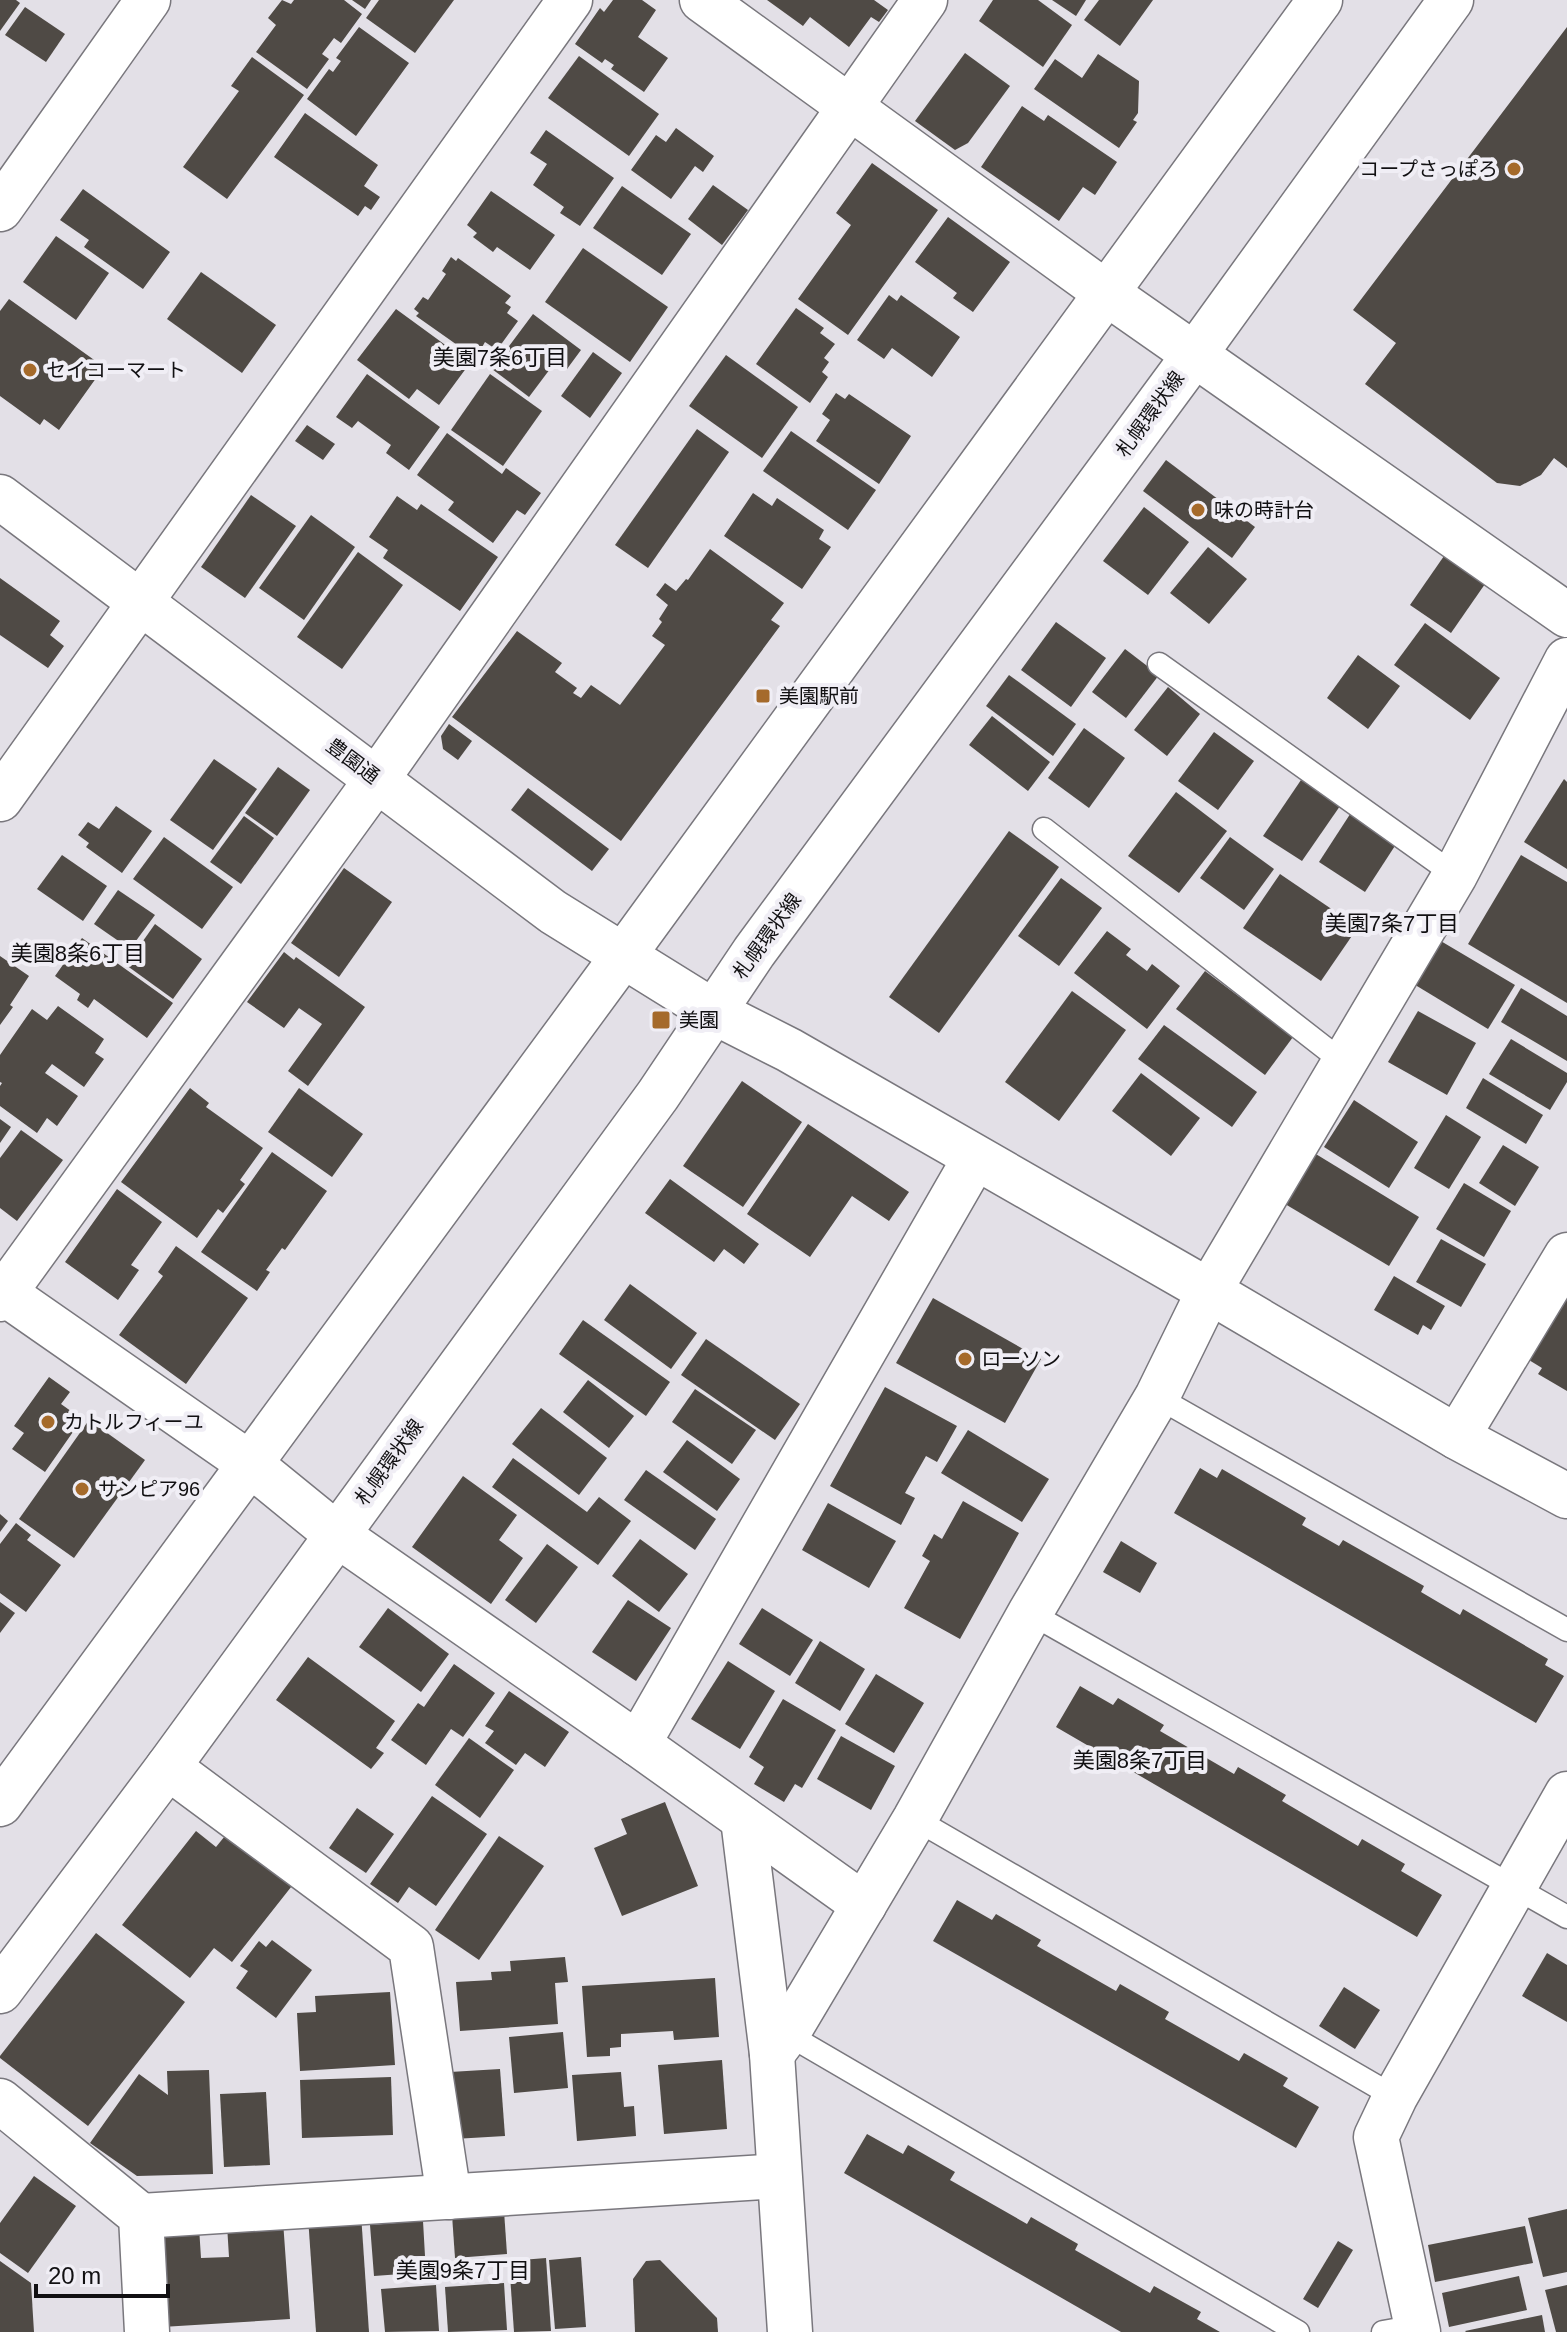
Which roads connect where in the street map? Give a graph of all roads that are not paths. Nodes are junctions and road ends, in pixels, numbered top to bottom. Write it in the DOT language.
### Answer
graph roads {
  1 [pos="148,0"];
  2 [pos="570,0"];
  3 [pos="702,0"];
  4 [pos="925,0"];
  5 [pos="1320,0"];
  6 [pos="1451,0"];
  7 [pos="849,108"];
  8 [pos="0,209"];
  9 [pos="1105,292"];
  10 [pos="1195,354"];
  11 [pos="0,497"];
  12 [pos="141,603"];
  13 [pos="1567,615"];
  14 [pos="1567,660"];
  15 [pos="1159,664"];
  16 [pos="377,779"];
  17 [pos="0,799"];
  18 [pos="1044,829"];
  19 [pos="1455,875"];
  20 [pos="623,956"];
  21 [pos="714,1012"];
  22 [pos="1343,1062"];
  23 [pos="975,1158"];
  24 [pos="1567,1255"];
  25 [pos="1209,1291"];
  26 [pos="2,1294"];
  27 [pos="1157,1397"];
  28 [pos="1457,1437"];
  29 [pos="250,1464"];
  30 [pos="1567,1496"];
  31 [pos="336,1534"];
  32 [pos="1030,1613"];
  33 [pos="1567,1630"];
  34 [pos="638,1744"];
  35 [pos="168,1767"];
  36 [pos="1567,1794"];
  37 [pos="0,1804"];
  38 [pos="743,1819"];
  39 [pos="915,1819"];
  40 [pos="1514,1887"];
  41 [pos="864,1905"];
  42 [pos="1567,1917"];
  43 [pos="0,1991"];
  44 [pos="780,2044"];
  45 [pos="1395,2097"];
  46 [pos="0,2101"];
  47 [pos="779,2176"];
  48 [pos="449,2197"];
  49 [pos="141,2216"];
  50 [pos="1406,2330"];
  51 [pos="147,2332"];
  52 [pos="790,2332"];
  53 [pos="1298,2332"];
  1 -- 8 [label="street"];
  2 -- 12 [label="street"];
  3 -- 7 [label="street"];
  4 -- 7 [label="street"];
  5 -- 9 [label="street"];
  6 -- 10 [label="street, 札幌環状線"];
  7 -- 9 [label="street"];
  7 -- 16 [label="street"];
  9 -- 10 [label="street"];
  9 -- 20 [label="street"];
  10 -- 13 [label="street"];
  10 -- 21 [label="street, 札幌環状線"];
  11 -- 12 [label="street, 豊園通"];
  12 -- 16 [label="street, 豊園通"];
  12 -- 17 [label="street"];
  14 -- 19 [label="street"];
  15 -- 19 [label="lane"];
  16 -- 20 [label="street, 豊園通"];
  16 -- 26 [label="street"];
  18 -- 22 [label="lane"];
  19 -- 22 [label="street"];
  20 -- 21 [label="street, 豊園通"];
  20 -- 29 [label="street"];
  21 -- 23 [label="street, 豊園通"];
  21 -- 31 [label="street, 札幌環状線"];
  22 -- 25 [label="street"];
  23 -- 25 [label="street, 豊園通"];
  23 -- 34 [label="street"];
  24 -- 28 [label="street"];
  25 -- 27 [label="street"];
  25 -- 28 [label="street, 豊園通"];
  26 -- 29 [label="street"];
  27 -- 32 [label="street"];
  27 -- 33 [label="lane"];
  28 -- 30 [label="street, 豊園通"];
  29 -- 31 [label="street"];
  29 -- 37 [label="street"];
  31 -- 34 [label="street"];
  31 -- 35 [label="street, 札幌環状線"];
  32 -- 39 [label="street"];
  32 -- 40 [label="lane"];
  34 -- 38 [label="street"];
  35 -- 43 [label="street, 札幌環状線"];
  35 -- 48 [label="street"];
  36 -- 40 [label="street"];
  38 -- 41 [label="street"];
  38 -- 44 [label="street"];
  39 -- 41 [label="street"];
  39 -- 45 [label="lane"];
  40 -- 42 [label="lane"];
  40 -- 45 [label="street"];
  41 -- 44 [label="street"];
  44 -- 47 [label="street"];
  44 -- 53 [label="lane"];
  45 -- 50 [label="street"];
  46 -- 49 [label="street"];
  47 -- 48 [label="street"];
  47 -- 52 [label="street"];
  48 -- 49 [label="street"];
  49 -- 51 [label="street"];
}
